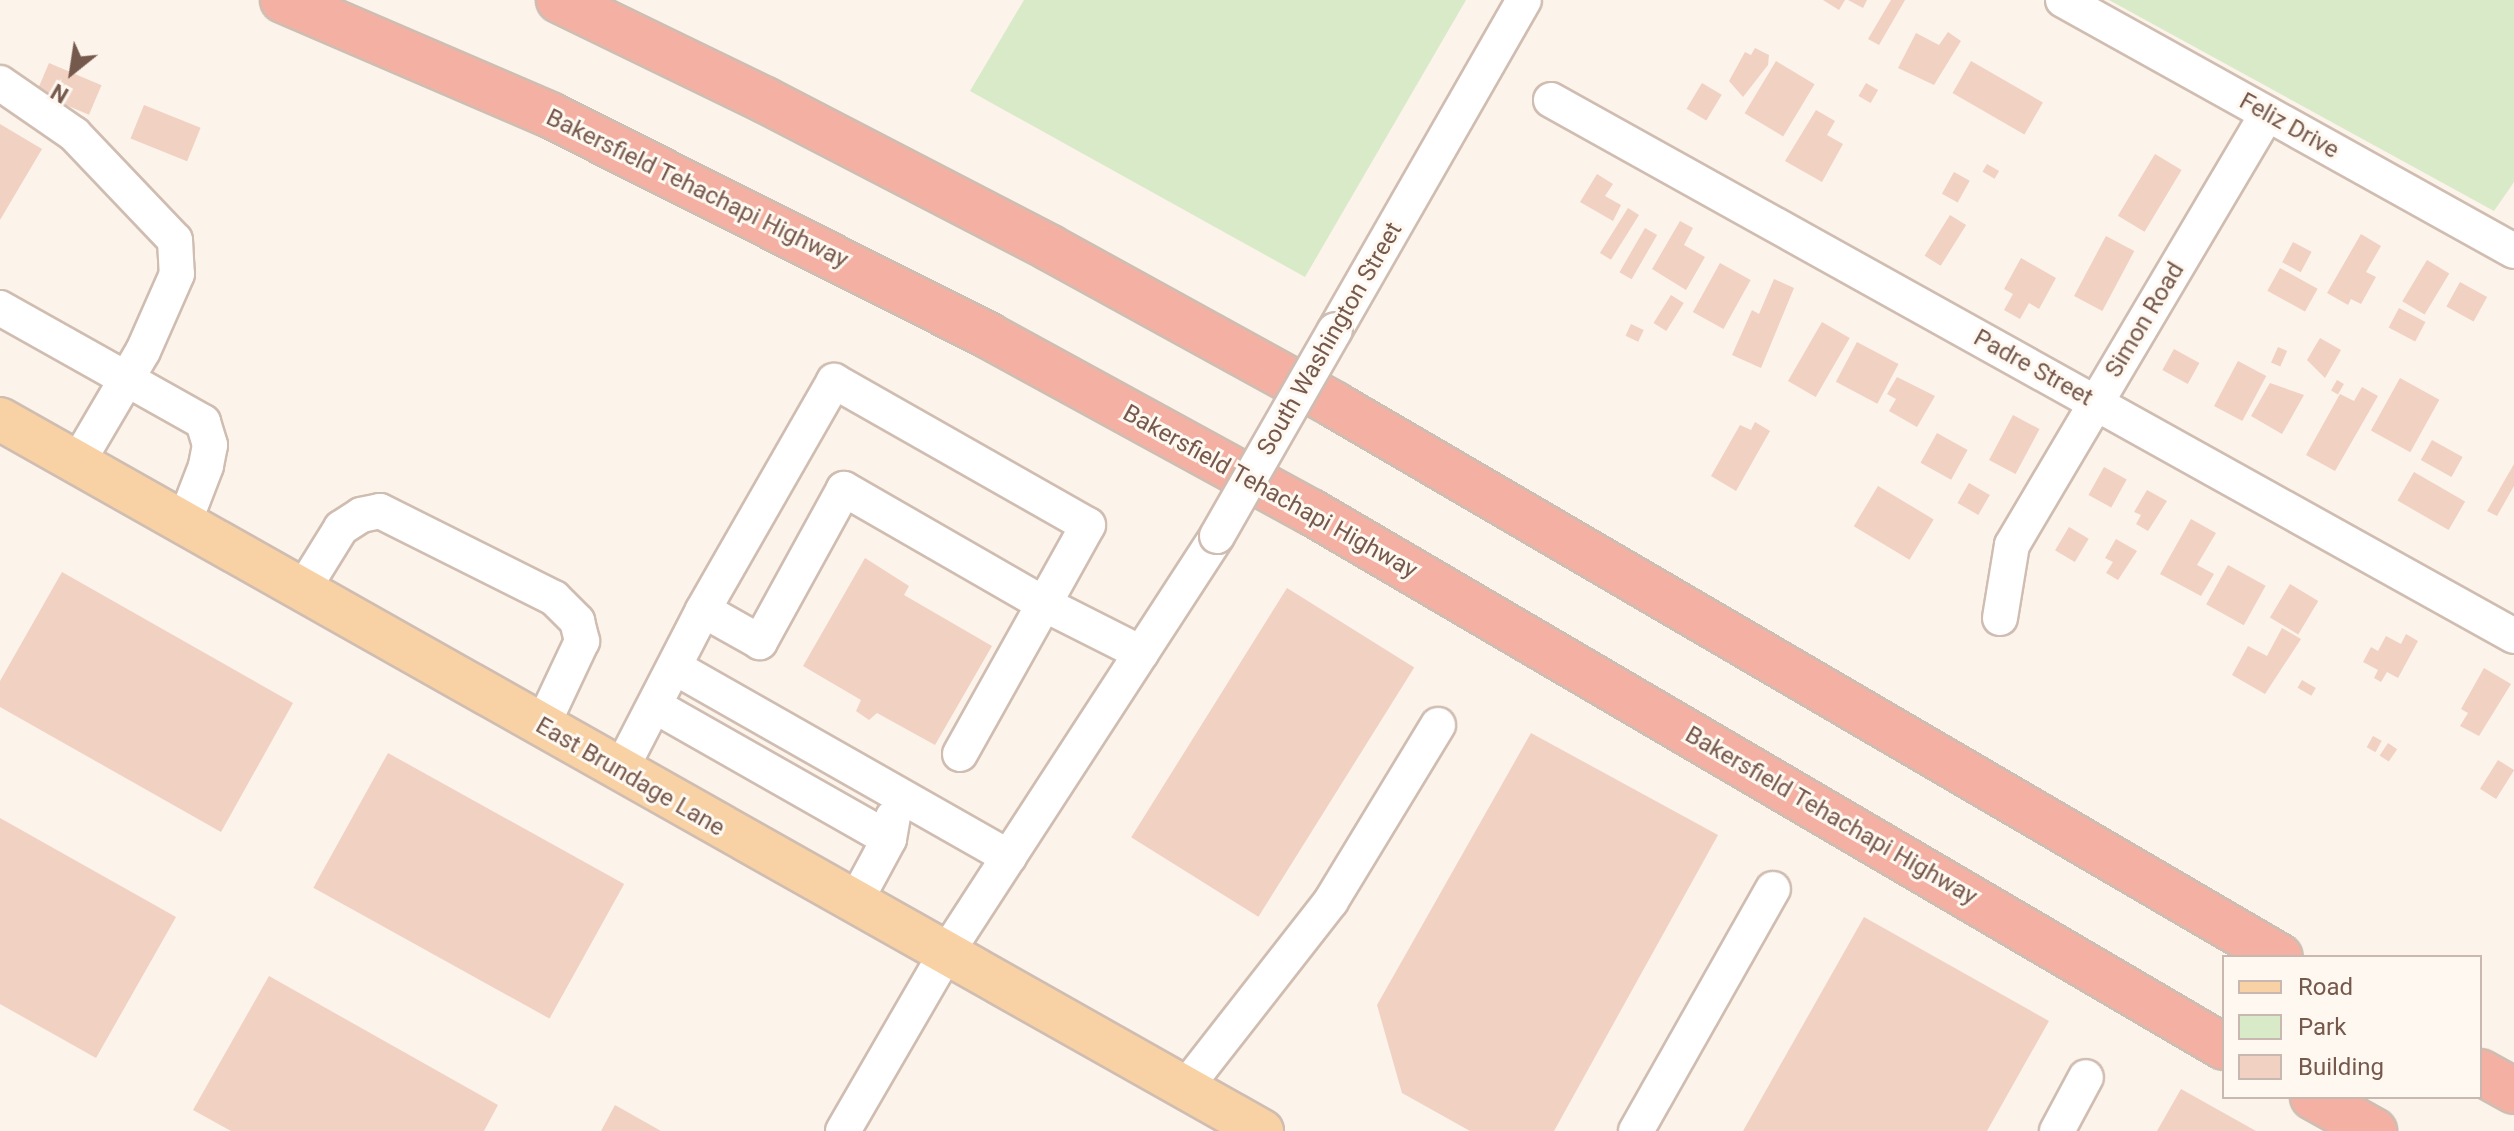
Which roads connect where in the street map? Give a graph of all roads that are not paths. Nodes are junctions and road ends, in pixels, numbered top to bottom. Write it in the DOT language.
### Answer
graph roads {
  1 [pos="283,0"];
  2 [pos="559,0"];
  3 [pos="1524,0"];
  4 [pos="2063,0"];
  5 [pos="0,83"];
  6 [pos="1551,100"];
  7 [pos="2267,114"];
  8 [pos="2512,247"];
  9 [pos="0,308"];
  10 [pos="128,376"];
  11 [pos="2096,403"];
  12 [pos="0,419"];
  13 [pos="77,463"];
  14 [pos="184,523"];
  15 [pos="302,591"];
  16 [pos="1044,604"];
  17 [pos="703,610"];
  18 [pos="2000,618"];
  19 [pos="2514,636"];
  20 [pos="1141,653"];
  21 [pos="676,668"];
  22 [pos="655,706"];
  23 [pos="1438,725"];
  24 [pos="542,726"];
  25 [pos="960,754"];
  26 [pos="620,771"];
  27 [pos="897,793"];
  28 [pos="889,839"];
  29 [pos="1009,857"];
  30 [pos="1773,889"];
  31 [pos="854,904"];
  32 [pos="945,955"];
  33 [pos="2277,955"];
  34 [pos="2222,1046"];
  35 [pos="2482,1073"];
  36 [pos="2086,1077"];
  37 [pos="1185,1088"];
  38 [pos="2514,1091"];
  39 [pos="2317,1099"];
  40 [pos="843,1131"];
  41 [pos="1262,1131"];
  42 [pos="1636,1131"];
  43 [pos="2057,1131"];
  44 [pos="2374,1131"];
  1 -- 34 [label="highway, Bakersfield Tehachapi Highway"];
  2 -- 33 [label="highway"];
  3 -- 20 [label="street, South Washington Street, bridge"];
  4 -- 7 [label="street, Feliz Drive"];
  5 -- 10 [label="street"];
  6 -- 11 [label="street, Padre Street"];
  7 -- 8 [label="street, Feliz Drive"];
  7 -- 11 [label="street, Simon Road"];
  9 -- 10 [label="street"];
  10 -- 13 [label="street"];
  10 -- 14 [label="street"];
  11 -- 18 [label="street, Simon Road"];
  11 -- 19 [label="street, Padre Street"];
  12 -- 13 [label="main road, East Brundage Lane"];
  13 -- 14 [label="main road, East Brundage Lane"];
  14 -- 15 [label="main road, East Brundage Lane"];
  15 -- 24 [label="main road, East Brundage Lane"];
  15 -- 24 [label="street"];
  16 -- 17 [label="street"];
  16 -- 17 [label="street"];
  16 -- 20 [label="street"];
  16 -- 25 [label="street"];
  17 -- 21 [label="street"];
  20 -- 29 [label="street, South Washington Street"];
  21 -- 22 [label="street"];
  21 -- 27 [label="street"];
  22 -- 26 [label="street"];
  22 -- 28 [label="street"];
  23 -- 37 [label="street"];
  24 -- 26 [label="main road, East Brundage Lane"];
  26 -- 31 [label="main road, East Brundage Lane"];
  27 -- 28 [label="street"];
  27 -- 29 [label="street"];
  28 -- 31 [label="street"];
  29 -- 32 [label="street, South Washington Street"];
  30 -- 42 [label="street"];
  31 -- 32 [label="main road, East Brundage Lane"];
  32 -- 37 [label="main road, East Brundage Lane"];
  32 -- 40 [label="street, South Washington Street"];
  35 -- 38 [label="highway"];
  36 -- 43 [label="street"];
  37 -- 41 [label="main road, East Brundage Lane"];
  39 -- 44 [label="highway"];
}
